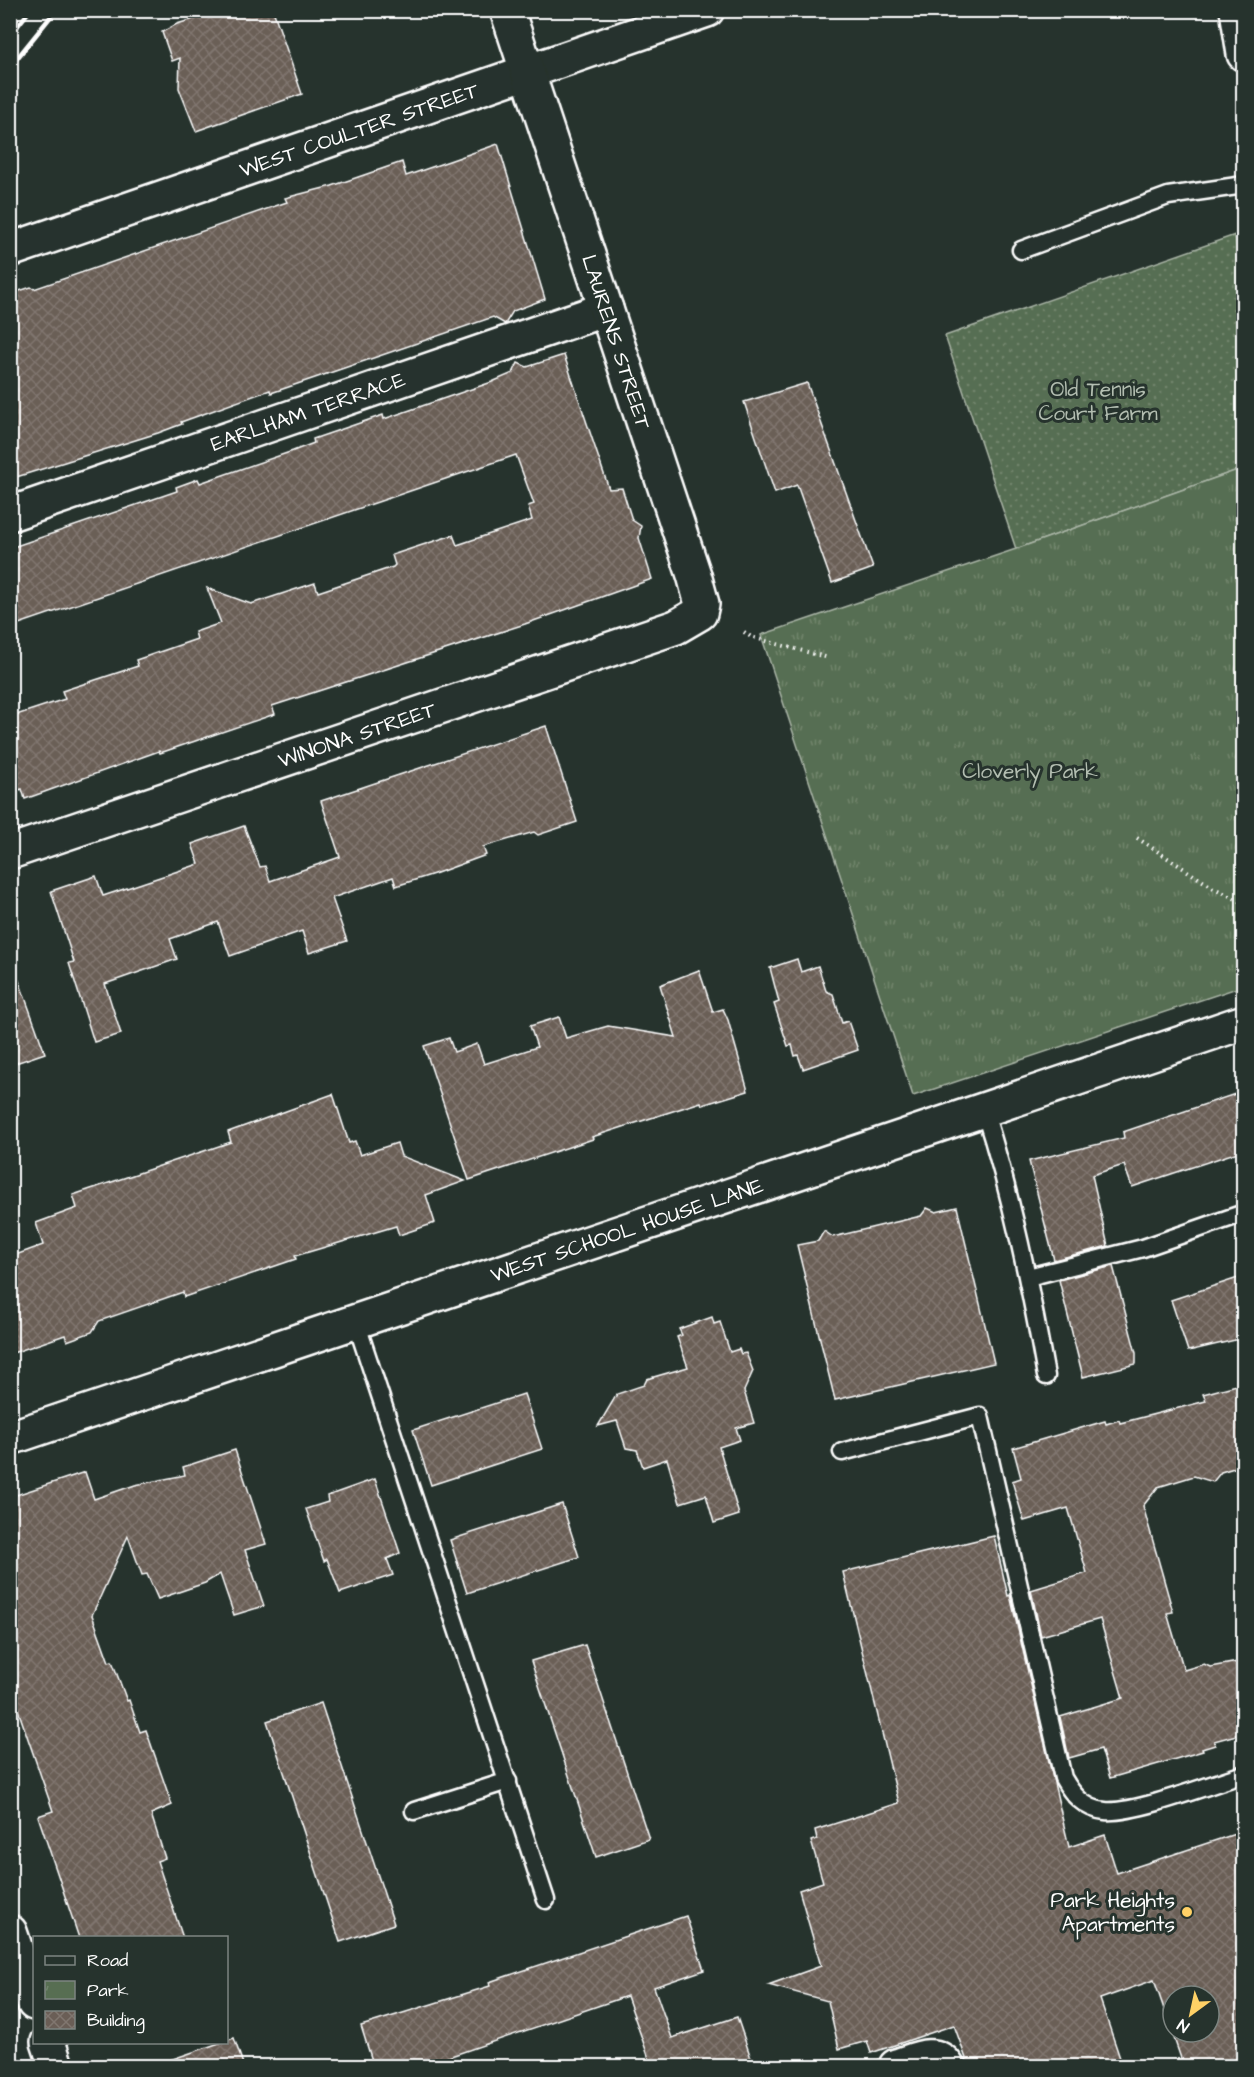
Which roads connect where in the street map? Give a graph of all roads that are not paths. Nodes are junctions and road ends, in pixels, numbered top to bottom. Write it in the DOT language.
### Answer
graph roads {
  1 [pos="507,10"];
  2 [pos="708,10"];
  3 [pos="1237,10"];
  4 [pos="1244,54"];
  5 [pos="527,72"];
  6 [pos="1244,185"];
  7 [pos="10,250"];
  8 [pos="1021,250"];
  9 [pos="606,309"];
  10 [pos="10,514"];
  11 [pos="700,613"];
  12 [pos="10,852"];
  13 [pos="1244,1022"];
  14 [pos="984,1110"];
  15 [pos="1244,1213"];
  16 [pos="1028,1277"];
  17 [pos="356,1322"];
  18 [pos="1046,1376"];
  19 [pos="10,1438"];
  20 [pos="842,1452"];
  21 [pos="1244,1774"];
  22 [pos="508,1781"];
  23 [pos="414,1811"];
  24 [pos="546,1900"];
  25 [pos="10,1932"];
  26 [pos="33,2000"];
  27 [pos="48,2044"];
  28 [pos="944,2062"];
  29 [pos="56,2067"];
  30 [pos="896,2067"];
  1 -- 5 [label="street, LAURENS STREET"];
  2 -- 5 [label="street, WEST COULTER STREET"];
  3 -- 4 [label="street"];
  5 -- 7 [label="street, WEST COULTER STREET"];
  5 -- 9 [label="street, LAURENS STREET"];
  6 -- 8 [label="lane"];
  9 -- 10 [label="street, EARLHAM TERRACE"];
  9 -- 11 [label="street, LAURENS STREET"];
  11 -- 12 [label="street, WINONA STREET"];
  13 -- 14 [label="street, WEST SCHOOL HOUSE LANE"];
  14 -- 16 [label="lane"];
  14 -- 17 [label="street, WEST SCHOOL HOUSE LANE"];
  15 -- 16 [label="lane"];
  16 -- 18 [label="lane"];
  17 -- 19 [label="street, WEST SCHOOL HOUSE LANE"];
  17 -- 22 [label="lane"];
  20 -- 21 [label="lane"];
  22 -- 23 [label="lane"];
  22 -- 24 [label="lane"];
  25 -- 26 [label="street"];
  27 -- 29 [label="street"];
  28 -- 30 [label="street"];
}
